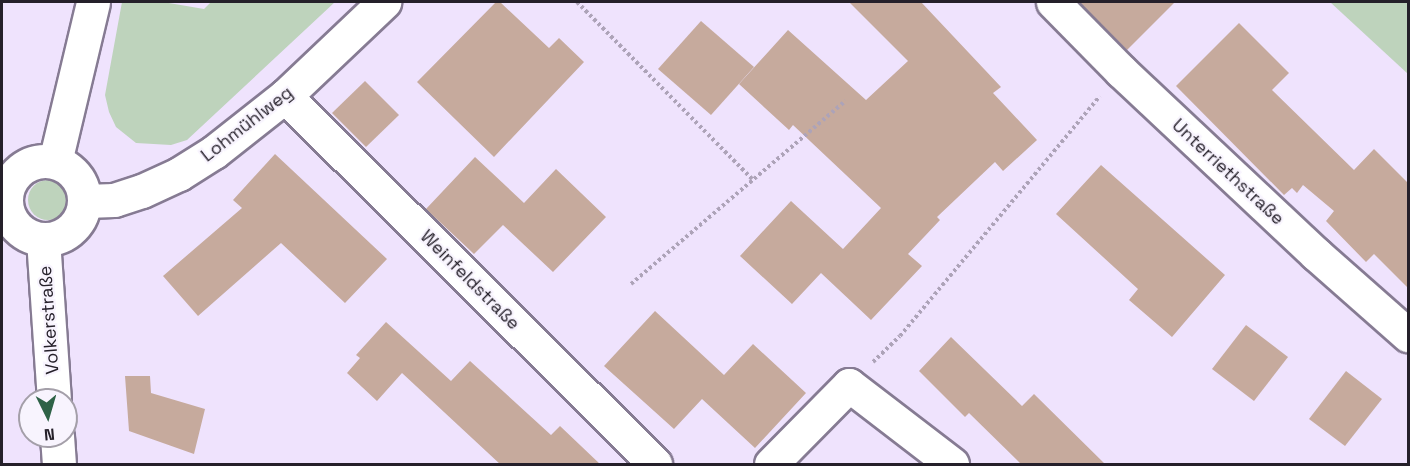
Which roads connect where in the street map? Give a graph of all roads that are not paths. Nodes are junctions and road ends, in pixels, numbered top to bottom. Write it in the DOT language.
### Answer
graph roads {
  1 [pos="93,2"];
  2 [pos="384,2"];
  3 [pos="1053,2"];
  4 [pos="285,96"];
  5 [pos="55,162"];
  6 [pos="5,187"];
  7 [pos="85,201"];
  8 [pos="43,239"];
  9 [pos="1408,335"];
  10 [pos="53,388"];
  11 [pos="58,448"];
  12 [pos="59,465"];
  13 [pos="655,465"];
  14 [pos="771,465"];
  15 [pos="952,465"];
  1 -- 5 [label="street"];
  2 -- 4 [label="street, Lohmühlweg"];
  3 -- 9 [label="street, Unterriethstraße"];
  4 -- 7 [label="street, Lohmühlweg"];
  4 -- 13 [label="street, Weinfeldstraße"];
  5 -- 6 [label="street, Volkerstraße"];
  5 -- 7 [label="street"];
  6 -- 8 [label="street, Volkerstraße"];
  7 -- 8 [label="street, Volkerstraße"];
  8 -- 10 [label="street, Volkerstraße"];
  11 -- 12 [label="street"];
  14 -- 15 [label="street"];
}
